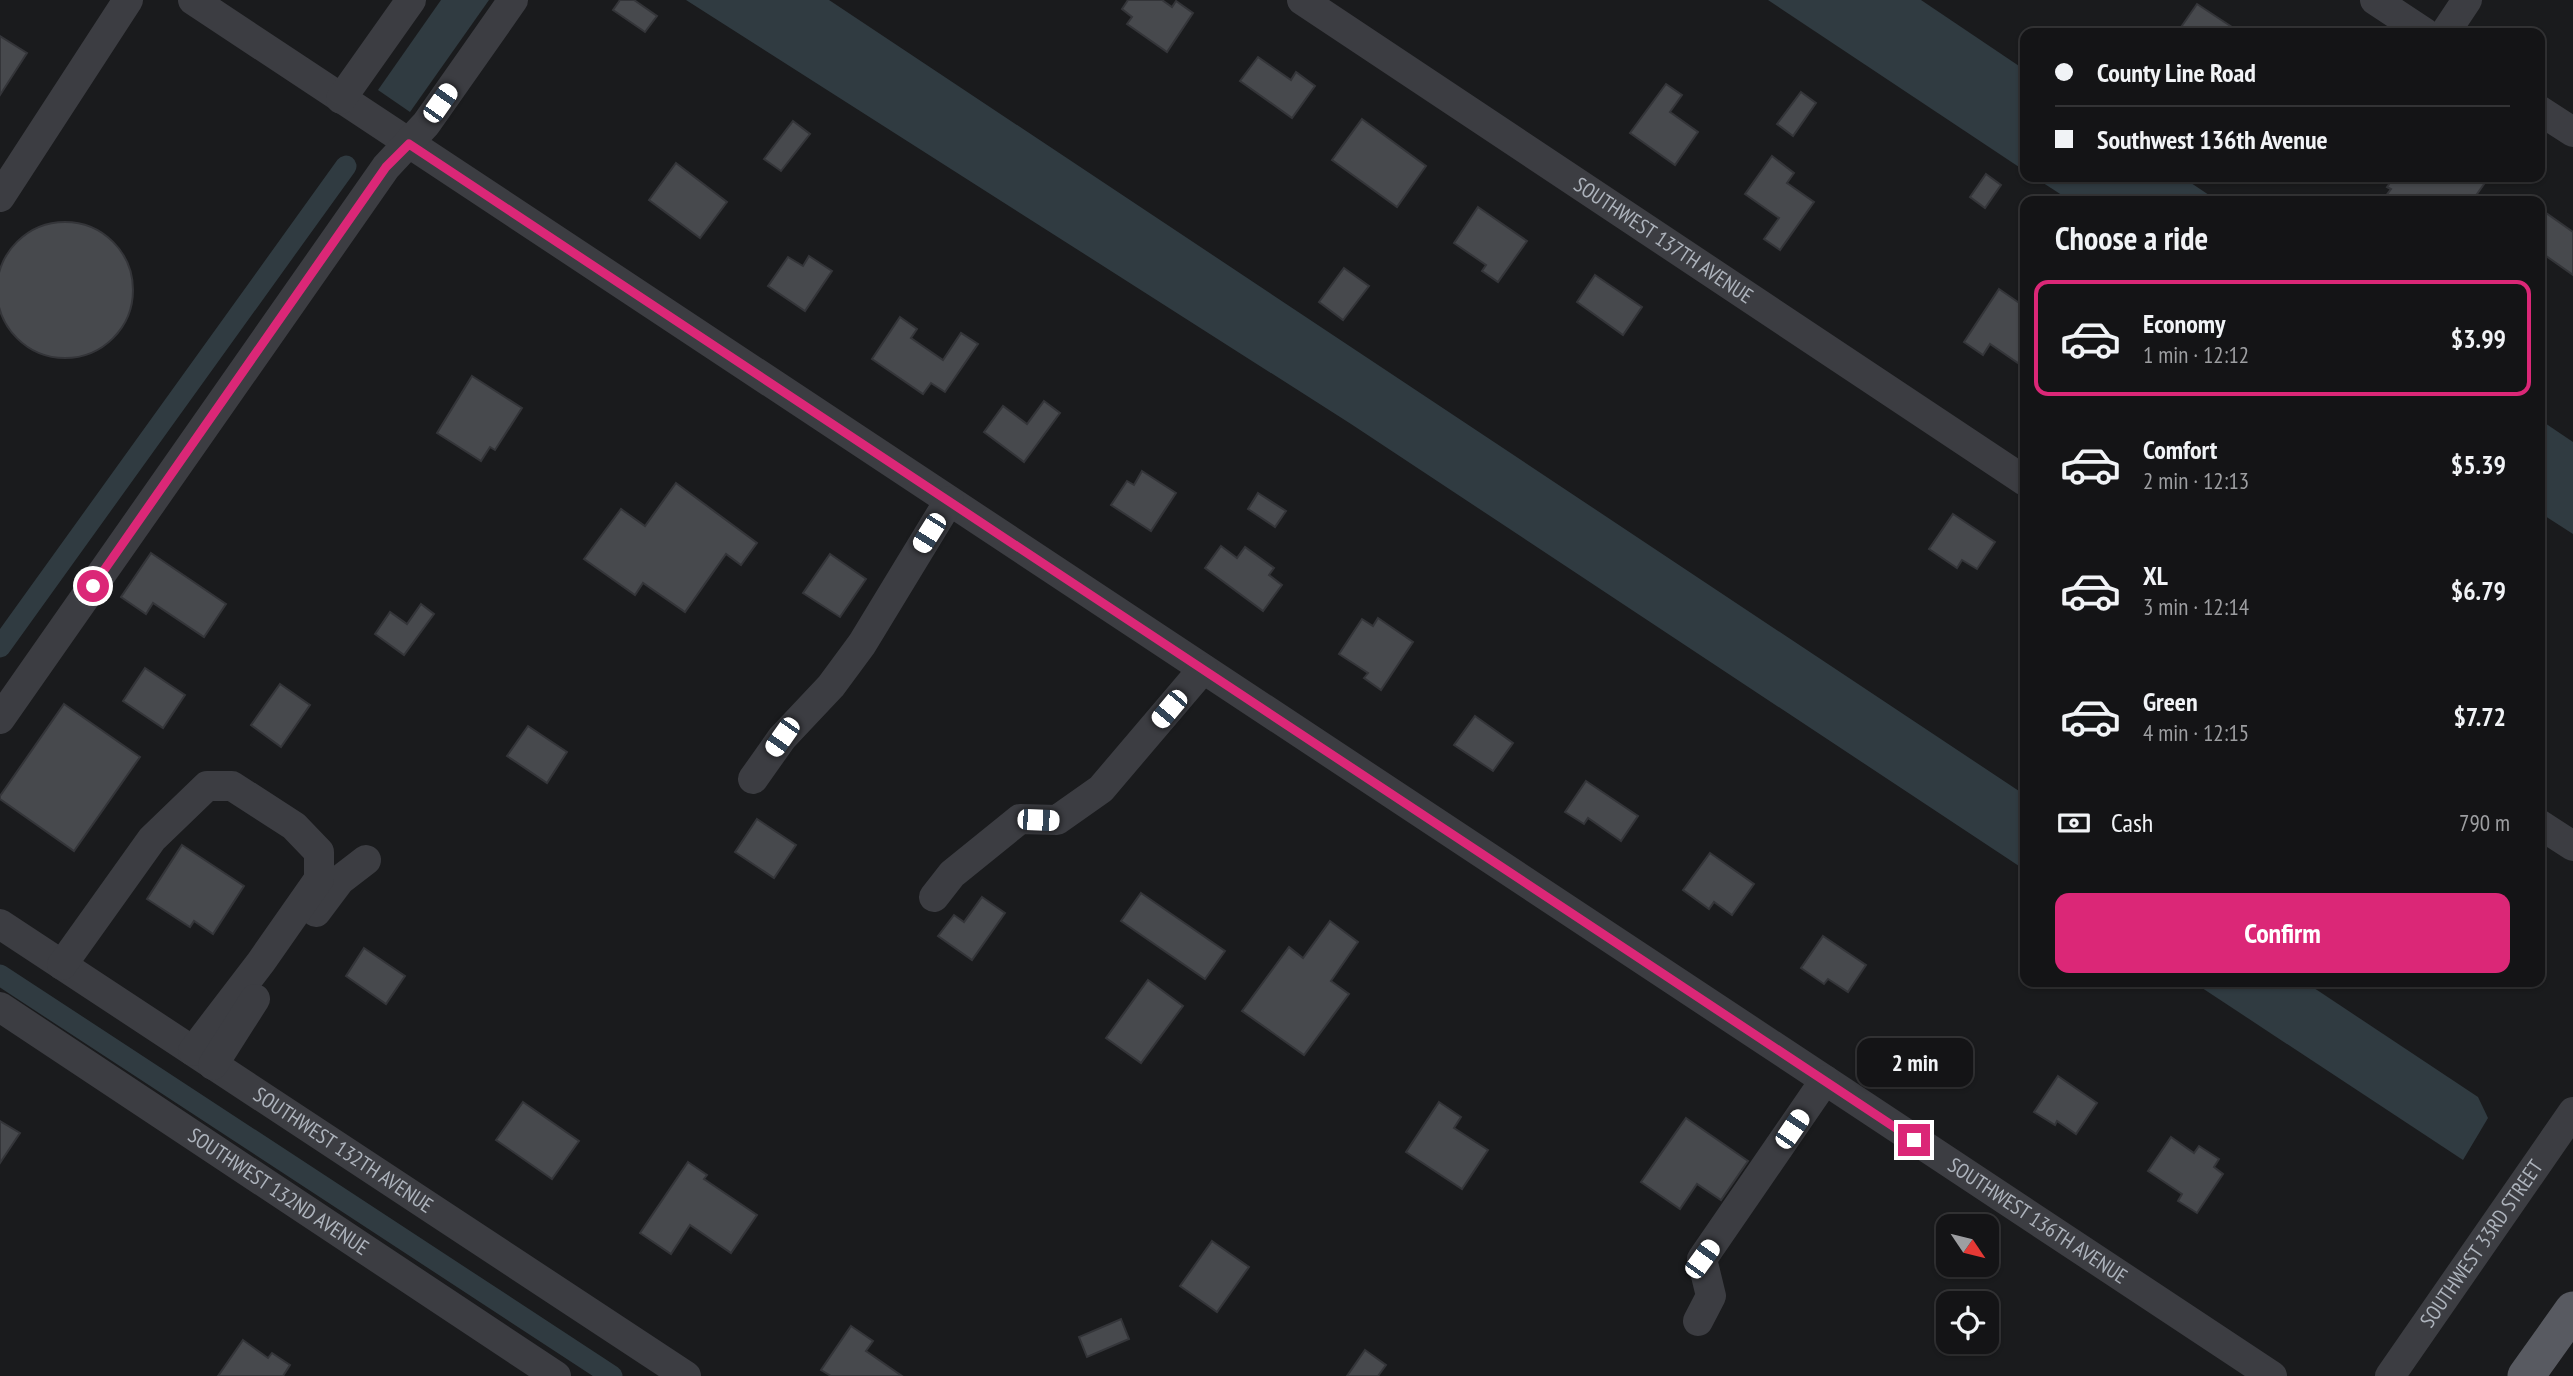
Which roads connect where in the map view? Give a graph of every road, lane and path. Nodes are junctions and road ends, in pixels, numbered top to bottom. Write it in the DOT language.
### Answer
graph roads {
  1 [pos="128,0"];
  2 [pos="192,0"];
  3 [pos="411,0"];
  4 [pos="513,0"];
  5 [pos="1302,0"];
  6 [pos="2375,0"];
  7 [pos="2467,0"];
  8 [pos="2417,28"];
  9 [pos="2448,28"];
  10 [pos="341,99"];
  11 [pos="2545,114"];
  12 [pos="2573,132"];
  13 [pos="409,144"];
  14 [pos="0,197"];
  15 [pos="2020,478"];
  16 [pos="949,501"];
  17 [pos="1203,669"];
  18 [pos="0,719"];
  19 [pos="753,779"];
  20 [pos="2545,828"];
  21 [pos="2573,846"];
  22 [pos="366,860"];
  23 [pos="934,897"];
  24 [pos="0,924"];
  25 [pos="62,965"];
  26 [pos="0,1007"];
  27 [pos="203,1058"];
  28 [pos="1825,1080"];
  29 [pos="2573,1112"];
  30 [pos="2573,1310"];
  31 [pos="1698,1321"];
  32 [pos="556,1376"];
  33 [pos="686,1376"];
  34 [pos="2272,1376"];
  35 [pos="2390,1376"];
  36 [pos="2526,1376"];
  1 -- 14 [label="street"];
  2 -- 10 [label="street, SOUTHWEST 136TH AVENUE"];
  3 -- 10 [label="street"];
  4 -- 13 [label="street"];
  5 -- 15 [label="street, SOUTHWEST 137TH AVENUE"];
  6 -- 8 [label="street"];
  7 -- 9 [label="street"];
  10 -- 13 [label="street, SOUTHWEST 136TH AVENUE"];
  11 -- 12 [label="street"];
  13 -- 16 [label="street, SOUTHWEST 136TH AVENUE"];
  13 -- 18 [label="street"];
  16 -- 17 [label="street, SOUTHWEST 136TH AVENUE"];
  16 -- 19 [label="street"];
  17 -- 23 [label="street"];
  17 -- 28 [label="street, SOUTHWEST 136TH AVENUE"];
  20 -- 21 [label="street"];
  22 -- 27 [label="street"];
  24 -- 25 [label="street, SOUTHWEST 132TH AVENUE"];
  25 -- 27 [label="street, SOUTHWEST 132TH AVENUE"];
  25 -- 27 [label="street"];
  26 -- 32 [label="street, SOUTHWEST 132ND AVENUE"];
  27 -- 33 [label="street, SOUTHWEST 132TH AVENUE"];
  28 -- 31 [label="street"];
  28 -- 34 [label="street, SOUTHWEST 136TH AVENUE"];
  29 -- 35 [label="street, SOUTHWEST 33RD STREET"];
  30 -- 36 [label="main road"];
}
